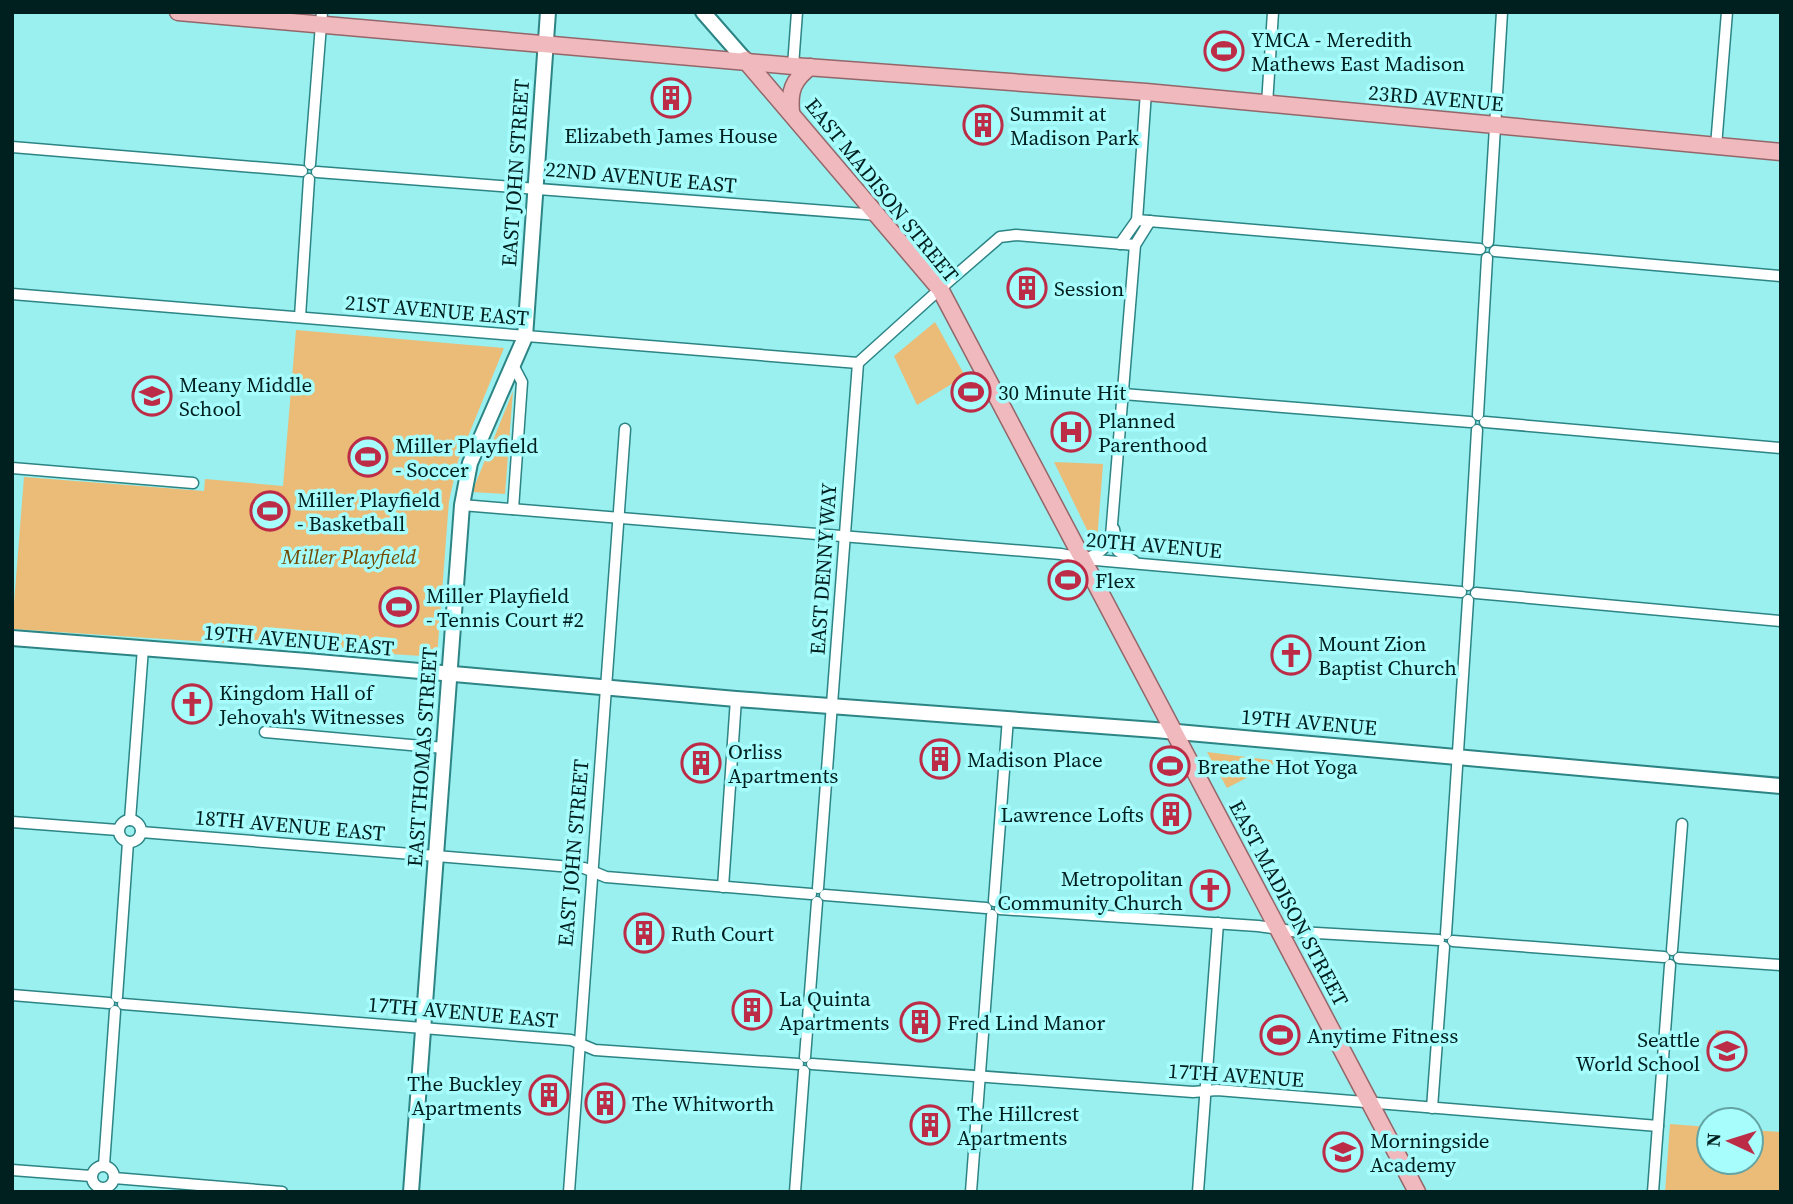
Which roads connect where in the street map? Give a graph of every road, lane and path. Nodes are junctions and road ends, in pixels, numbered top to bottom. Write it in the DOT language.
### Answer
graph roads {
  1 [pos="178,12"];
  2 [pos="548,12"];
  3 [pos="703,12"];
  4 [pos="797,12"];
  5 [pos="1273,12"];
  6 [pos="1502,12"];
  7 [pos="1727,12"];
  8 [pos="322,18"];
  9 [pos="546,43"];
  10 [pos="746,60"];
  11 [pos="802,66"];
  12 [pos="1146,92"];
  13 [pos="1267,104"];
  14 [pos="791,112"];
  15 [pos="1495,125"];
  16 [pos="1716,146"];
  17 [pos="12,147"];
  18 [pos="1781,152"];
  19 [pos="309,171"];
  20 [pos="535,187"];
  21 [pos="878,215"];
  22 [pos="1137,220"];
  23 [pos="1150,221"];
  24 [pos="1120,244"];
  25 [pos="1135,245"];
  26 [pos="1487,250"];
  27 [pos="1781,276"];
  28 [pos="940,289"];
  29 [pos="12,294"];
  30 [pos="300,317"];
  31 [pos="525,337"];
  32 [pos="858,363"];
  33 [pos="513,365"];
  34 [pos="1123,394"];
  35 [pos="1478,422"];
  36 [pos="625,429"];
  37 [pos="1781,448"];
  38 [pos="12,468"];
  39 [pos="193,483"];
  40 [pos="462,505"];
  41 [pos="513,509"];
  42 [pos="618,518"];
  43 [pos="1114,518"];
  44 [pos="845,536"];
  45 [pos="1116,546"];
  46 [pos="1084,559"];
  47 [pos="1105,561"];
  48 [pos="1138,564"];
  49 [pos="1468,593"];
  50 [pos="1781,621"];
  51 [pos="12,638"];
  52 [pos="143,648"];
  53 [pos="451,674"];
  54 [pos="608,688"];
  55 [pos="736,699"];
  56 [pos="833,706"];
  57 [pos="1008,719"];
  58 [pos="265,732"];
  59 [pos="1174,732"];
  60 [pos="444,748"];
  61 [pos="1458,757"];
  62 [pos="1781,786"];
  63 [pos="130,820"];
  64 [pos="12,822"];
  65 [pos="1682,824"];
  66 [pos="118,830"];
  67 [pos="141,832"];
  68 [pos="128,842"];
  69 [pos="435,856"];
  70 [pos="593,872"];
  71 [pos="723,887"];
  72 [pos="818,895"];
  73 [pos="993,908"];
  74 [pos="1218,923"];
  75 [pos="1279,929"];
  76 [pos="1446,941"];
  77 [pos="1671,958"];
  78 [pos="1781,965"];
  79 [pos="12,995"];
  80 [pos="116,1004"];
  81 [pos="423,1028"];
  82 [pos="580,1044"];
  83 [pos="805,1064"];
  84 [pos="980,1075"];
  85 [pos="1206,1091"];
  86 [pos="1371,1104"];
  87 [pos="1432,1108"];
  88 [pos="1658,1126"];
  89 [pos="104,1166"];
  90 [pos="12,1170"];
  91 [pos="91,1176"];
  92 [pos="114,1178"];
  93 [pos="101,1190"];
  94 [pos="282,1192"];
  95 [pos="411,1192"];
  96 [pos="569,1192"];
  97 [pos="795,1192"];
  98 [pos="971,1192"];
  99 [pos="1198,1192"];
  100 [pos="1417,1192"];
  101 [pos="1653,1192"];
  1 -- 8 [label="main road, 23RD AVENUE"];
  2 -- 9 [label="street, EAST JOHN STREET"];
  3 -- 10 [label="street, EAST MADISON STREET"];
  4 -- 11 [label="street"];
  5 -- 13 [label="street"];
  6 -- 15 [label="street"];
  7 -- 16 [label="street"];
  8 -- 9 [label="main road, 23RD AVENUE"];
  8 -- 19 [label="street"];
  9 -- 10 [label="main road, 23RD AVENUE"];
  9 -- 20 [label="street, EAST JOHN STREET"];
  10 -- 11 [label="main road, 23RD AVENUE"];
  10 -- 14 [label="main road, EAST MADISON STREET"];
  11 -- 12 [label="main road, 23RD AVENUE"];
  11 -- 14 [label="main road"];
  12 -- 13 [label="main road, 23RD AVENUE"];
  12 -- 22 [label="street"];
  13 -- 15 [label="main road, 23RD AVENUE"];
  14 -- 21 [label="main road, EAST MADISON STREET"];
  15 -- 16 [label="main road, 23RD AVENUE"];
  15 -- 26 [label="street"];
  16 -- 18 [label="main road, 23RD AVENUE"];
  17 -- 19 [label="street, 22ND AVENUE EAST"];
  19 -- 20 [label="street, 22ND AVENUE EAST"];
  19 -- 30 [label="street"];
  20 -- 21 [label="street, 22ND AVENUE EAST"];
  20 -- 31 [label="street, EAST JOHN STREET"];
  21 -- 28 [label="main road, EAST MADISON STREET"];
  22 -- 23 [label="street"];
  22 -- 24 [label="street"];
  23 -- 25 [label="street"];
  23 -- 26 [label="street"];
  24 -- 25 [label="street"];
  24 -- 28 [label="street"];
  25 -- 34 [label="street"];
  26 -- 27 [label="street"];
  26 -- 35 [label="street"];
  28 -- 32 [label="street"];
  28 -- 46 [label="main road, EAST MADISON STREET"];
  29 -- 30 [label="street, 21ST AVENUE EAST"];
  30 -- 31 [label="street, 21ST AVENUE EAST"];
  31 -- 32 [label="street, 21ST AVENUE EAST"];
  31 -- 33 [label="street, EAST THOMAS STREET"];
  32 -- 44 [label="street, EAST DENNY WAY"];
  33 -- 40 [label="street, EAST THOMAS STREET"];
  33 -- 41 [label="street"];
  34 -- 35 [label="street"];
  34 -- 43 [label="street"];
  35 -- 37 [label="street"];
  35 -- 49 [label="street"];
  36 -- 42 [label="street, EAST JOHN STREET"];
  38 -- 39 [label="street"];
  40 -- 41 [label="street, 20TH AVENUE"];
  40 -- 53 [label="street, EAST THOMAS STREET"];
  41 -- 42 [label="street, 20TH AVENUE"];
  42 -- 44 [label="street, 20TH AVENUE"];
  42 -- 54 [label="street, EAST JOHN STREET"];
  43 -- 45 [label="street"];
  43 -- 46 [label="street"];
  44 -- 46 [label="street, 20TH AVENUE"];
  44 -- 56 [label="street, EAST DENNY WAY"];
  45 -- 47 [label="street"];
  45 -- 48 [label="street"];
  46 -- 47 [label="street, 20TH AVENUE"];
  46 -- 59 [label="main road, EAST MADISON STREET"];
  47 -- 48 [label="street, 20TH AVENUE"];
  48 -- 49 [label="street, 20TH AVENUE"];
  49 -- 50 [label="street, 20TH AVENUE"];
  49 -- 61 [label="street"];
  51 -- 52 [label="street, 19TH AVENUE EAST"];
  52 -- 53 [label="street, 19TH AVENUE EAST"];
  52 -- 63 [label="street"];
  53 -- 54 [label="street, 19TH AVENUE EAST"];
  53 -- 60 [label="street, EAST THOMAS STREET"];
  54 -- 55 [label="street, 19TH AVENUE EAST"];
  54 -- 70 [label="street, EAST JOHN STREET"];
  55 -- 56 [label="street, 19TH AVENUE EAST"];
  55 -- 71 [label="street"];
  56 -- 57 [label="street, 19TH AVENUE"];
  56 -- 72 [label="street, EAST DENNY WAY"];
  57 -- 59 [label="street, 19TH AVENUE"];
  57 -- 73 [label="street"];
  58 -- 60 [label="street"];
  59 -- 61 [label="street, 19TH AVENUE"];
  59 -- 75 [label="main road, EAST MADISON STREET"];
  60 -- 69 [label="street, EAST THOMAS STREET"];
  61 -- 62 [label="street, 19TH AVENUE"];
  61 -- 76 [label="street"];
  63 -- 66 [label="street"];
  63 -- 67 [label="street"];
  64 -- 66 [label="street"];
  65 -- 77 [label="street"];
  66 -- 68 [label="street"];
  67 -- 68 [label="street"];
  67 -- 69 [label="street, 18TH AVENUE EAST"];
  68 -- 80 [label="street"];
  69 -- 70 [label="street, 18TH AVENUE EAST"];
  69 -- 81 [label="street, EAST THOMAS STREET"];
  70 -- 71 [label="street, 18TH AVENUE EAST"];
  70 -- 82 [label="street, EAST JOHN STREET"];
  71 -- 72 [label="street, 18TH AVENUE EAST"];
  72 -- 73 [label="street, 18TH AVENUE EAST"];
  72 -- 83 [label="street, EAST DENNY WAY"];
  73 -- 74 [label="street, 18TH AVENUE EAST"];
  73 -- 84 [label="street"];
  74 -- 75 [label="street, 18TH AVENUE EAST"];
  74 -- 85 [label="street"];
  75 -- 76 [label="street, 18TH AVENUE EAST"];
  75 -- 86 [label="main road, EAST MADISON STREET"];
  76 -- 77 [label="street, 18TH AVENUE EAST"];
  76 -- 87 [label="street"];
  77 -- 78 [label="street, 18TH AVENUE EAST"];
  77 -- 88 [label="street"];
  79 -- 80 [label="street, 17TH AVENUE EAST"];
  80 -- 81 [label="street, 17TH AVENUE EAST"];
  80 -- 89 [label="street"];
  81 -- 82 [label="street, 17TH AVENUE EAST"];
  81 -- 95 [label="street, EAST THOMAS STREET"];
  82 -- 83 [label="street, 17TH AVENUE EAST"];
  82 -- 96 [label="street, EAST JOHN STREET"];
  83 -- 84 [label="street, 17TH AVENUE"];
  83 -- 97 [label="street, EAST DENNY WAY"];
  84 -- 85 [label="street, 17TH AVENUE"];
  84 -- 98 [label="street"];
  85 -- 86 [label="street, 17TH AVENUE"];
  85 -- 99 [label="street"];
  86 -- 87 [label="street, 17TH AVENUE"];
  86 -- 100 [label="main road, EAST MADISON STREET"];
  87 -- 88 [label="street, 17TH AVENUE"];
  88 -- 101 [label="street"];
  89 -- 91 [label="street"];
  89 -- 92 [label="street"];
  90 -- 91 [label="street"];
  91 -- 93 [label="street"];
  92 -- 93 [label="street"];
  92 -- 94 [label="street"];
}
